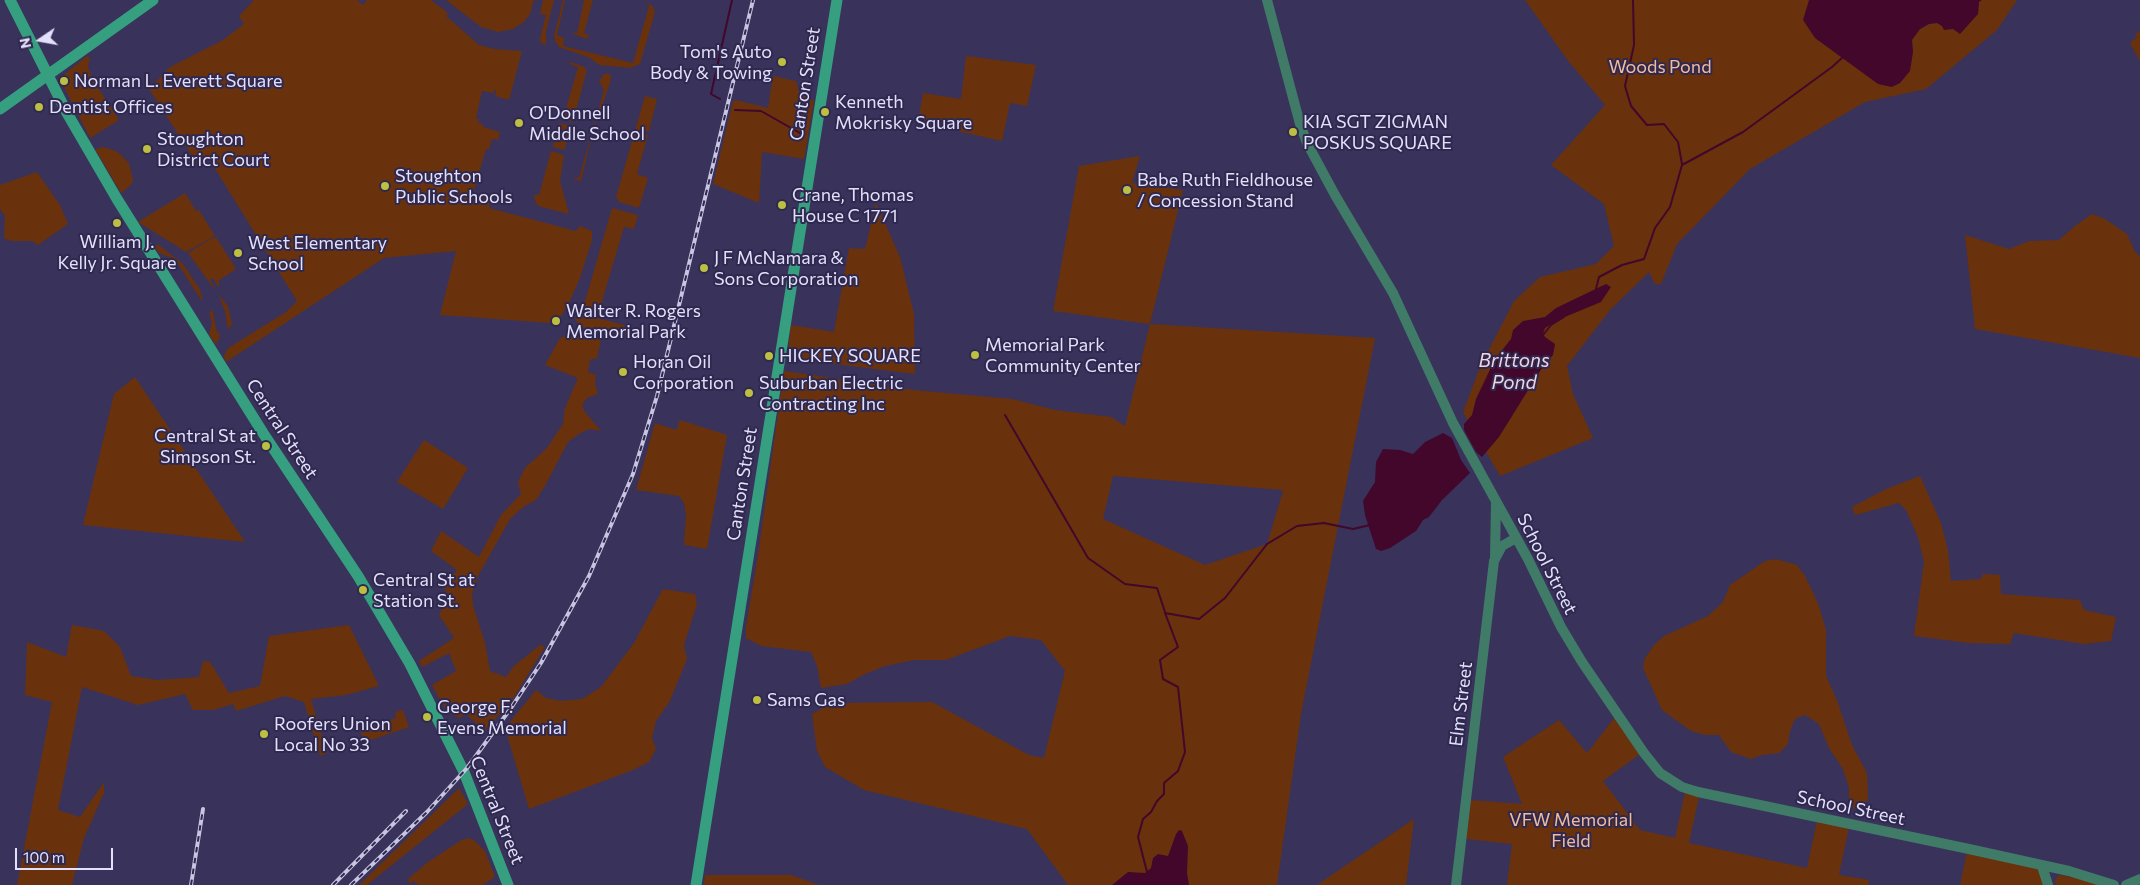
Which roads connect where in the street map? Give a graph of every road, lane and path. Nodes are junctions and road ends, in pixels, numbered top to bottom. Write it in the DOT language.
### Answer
graph roads {
  1 [pos="10,0"];
  2 [pos="153,0"];
  3 [pos="837,0"];
  4 [pos="1266,0"];
  5 [pos="48,76"];
  6 [pos="0,109"];
  7 [pos="1496,501"];
  8 [pos="1516,538"];
  9 [pos="1494,560"];
  10 [pos="2042,866"];
  11 [pos="2140,879"];
  12 [pos="508,885"];
  13 [pos="696,885"];
  14 [pos="1456,885"];
  15 [pos="2048,885"];
  16 [pos="2114,885"];
  17 [pos="2126,885"];
  1 -- 5 [label="main road, Central Street"];
  2 -- 5 [label="main road"];
  3 -- 13 [label="main road, Canton Street"];
  4 -- 7 [label="street, School Street"];
  5 -- 6 [label="main road"];
  5 -- 12 [label="main road, Central Street"];
  7 -- 8 [label="street, School Street"];
  7 -- 9 [label="street, Elm Street"];
  8 -- 9 [label="street"];
  8 -- 10 [label="street, School Street"];
  9 -- 14 [label="street, Elm Street"];
  10 -- 15 [label="street"];
  10 -- 16 [label="street, School Street"];
  11 -- 17 [label="street"];
}
